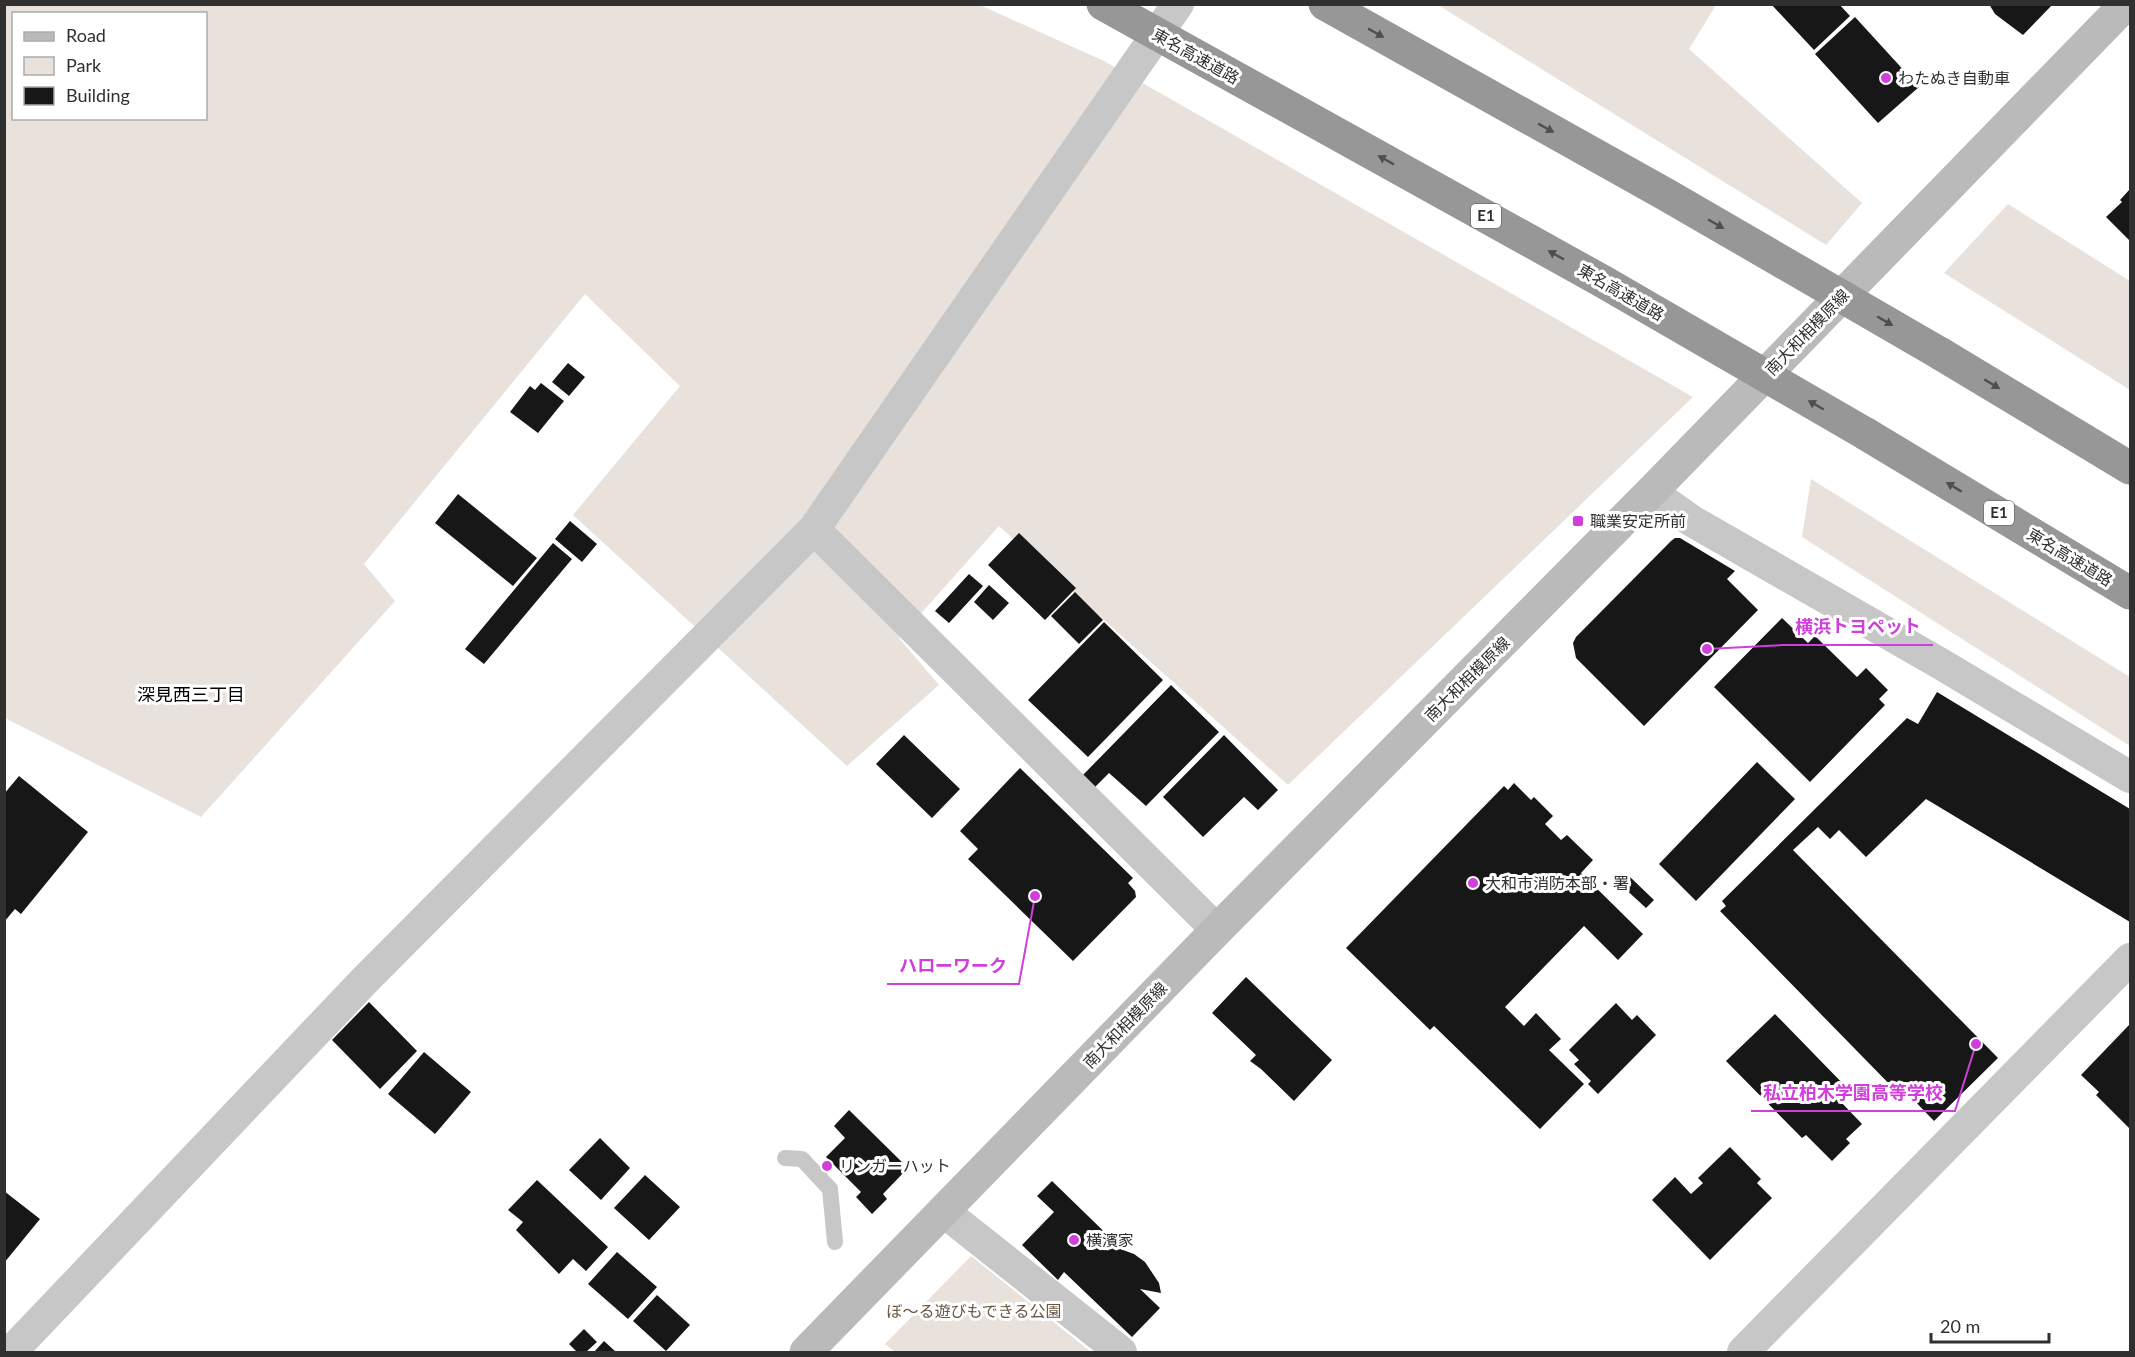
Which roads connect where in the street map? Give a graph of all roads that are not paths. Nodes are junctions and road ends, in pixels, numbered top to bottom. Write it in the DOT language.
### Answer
graph roads {
  1 [pos="1103,4"];
  2 [pos="1178,4"];
  3 [pos="1325,4"];
  4 [pos="2126,4"];
  5 [pos="2130,468"];
  6 [pos="1651,492"];
  7 [pos="814,529"];
  8 [pos="2130,593"];
  9 [pos="2130,777"];
  10 [pos="1217,930"];
  11 [pos="2130,959"];
  12 [pos="785,1158"];
  13 [pos="943,1211"];
  14 [pos="835,1242"];
  15 [pos="11,1353"];
  16 [pos="806,1353"];
  17 [pos="1121,1353"];
  18 [pos="1743,1353"];
  8 -- 1 [label="highway, 東名高速道路 / E1, one-way, bridge"];
  2 -- 7 [label="street"];
  3 -- 5 [label="highway, one-way, bridge"];
  4 -- 6 [label="street, 南大和相模原線"];
  6 -- 9 [label="street"];
  6 -- 10 [label="street, 南大和相模原線"];
  7 -- 10 [label="street"];
  7 -- 15 [label="street"];
  10 -- 13 [label="street, 南大和相模原線"];
  11 -- 18 [label="street"];
  12 -- 14 [label="lane"];
  13 -- 16 [label="street, 南大和相模原線"];
  13 -- 17 [label="street"];
}
